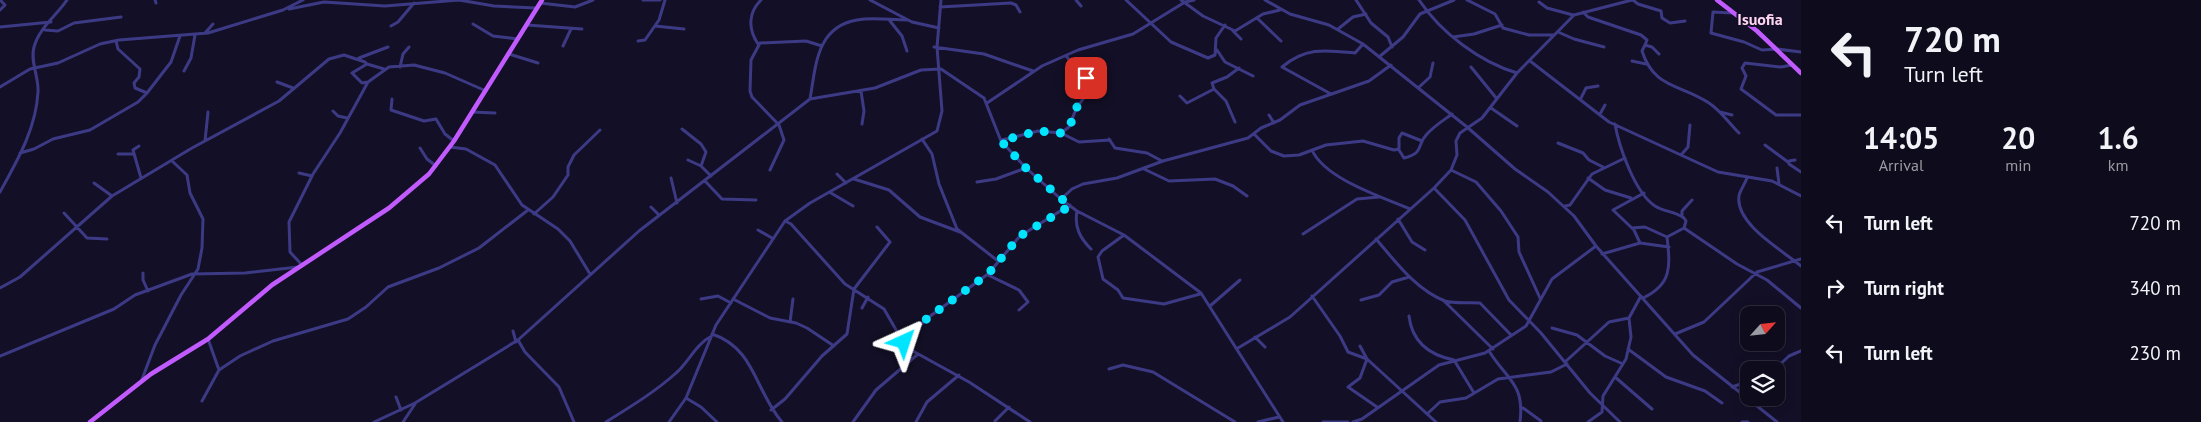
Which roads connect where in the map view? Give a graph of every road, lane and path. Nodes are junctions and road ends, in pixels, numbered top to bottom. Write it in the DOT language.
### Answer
graph roads {
  1 [pos="0,0"];
  2 [pos="67,0"];
  3 [pos="302,0"];
  4 [pos="593,0"];
  5 [pos="643,0"];
  6 [pos="660,0"];
  7 [pos="665,0"];
  8 [pos="761,0"];
  9 [pos="870,0"];
  10 [pos="941,0"];
  11 [pos="1076,0"];
  12 [pos="1126,0"];
  13 [pos="1181,0"];
  14 [pos="1194,0"];
  15 [pos="1265,0"];
  16 [pos="1356,0"];
  17 [pos="1419,0"];
  18 [pos="1454,0"];
  19 [pos="1467,0"];
  20 [pos="1619,0"];
  21 [pos="1633,0"];
  22 [pos="1717,0"];
  23 [pos="541,2"];
  24 [pos="1186,2"];
  25 [pos="1540,2"];
  26 [pos="1624,2"];
  27 [pos="414,3"];
  28 [pos="1081,6"];
  29 [pos="940,7"];
  30 [pos="290,8"];
  31 [pos="536,8"];
  32 [pos="0,10"];
  33 [pos="1280,10"];
  34 [pos="1020,12"];
  35 [pos="1426,12"];
  36 [pos="1583,12"];
  37 [pos="1735,13"];
  38 [pos="1366,14"];
  39 [pos="1574,15"];
  40 [pos="121,17"];
  41 [pos="1257,18"];
  42 [pos="907,20"];
  43 [pos="890,21"];
  44 [pos="1686,21"];
  45 [pos="51,22"];
  46 [pos="213,24"];
  47 [pos="473,24"];
  48 [pos="1152,24"];
  49 [pos="527,25"];
  50 [pos="1225,25"];
  51 [pos="1502,25"];
  52 [pos="391,26"];
  53 [pos="655,26"];
  54 [pos="0,28"];
  55 [pos="572,28"];
  56 [pos="939,28"];
  57 [pos="582,29"];
  58 [pos="1338,29"];
  59 [pos="45,30"];
  60 [pos="684,30"];
  61 [pos="1232,31"];
  62 [pos="1556,33"];
  63 [pos="204,34"];
  64 [pos="195,35"];
  65 [pos="180,36"];
  66 [pos="1453,37"];
  67 [pos="519,39"];
  68 [pos="1241,39"];
  69 [pos="116,41"];
  70 [pos="638,41"];
  71 [pos="1281,41"];
  72 [pos="758,44"];
  73 [pos="1363,44"];
  74 [pos="1645,44"];
  75 [pos="563,46"];
  76 [pos="822,46"];
  77 [pos="388,47"];
  78 [pos="409,47"];
  79 [pos="1392,47"];
  80 [pos="1604,47"];
  81 [pos="936,48"];
  82 [pos="1777,49"];
  83 [pos="907,50"];
  84 [pos="1217,50"];
  85 [pos="1801,52"];
  86 [pos="509,54"];
  87 [pos="1659,54"];
  88 [pos="1066,56"];
  89 [pos="1379,56"];
  90 [pos="358,59"];
  91 [pos="1530,61"];
  92 [pos="1632,61"];
  93 [pos="538,63"];
  94 [pos="1433,63"];
  95 [pos="367,64"];
  96 [pos="1646,64"];
  97 [pos="1391,65"];
  98 [pos="1793,65"];
  99 [pos="400,67"];
  100 [pos="1471,67"];
  101 [pos="35,68"];
  102 [pos="1239,68"];
  103 [pos="385,69"];
  104 [pos="941,69"];
  105 [pos="184,71"];
  106 [pos="1033,71"];
  107 [pos="1517,73"];
  108 [pos="1801,73"];
  109 [pos="1253,76"];
  110 [pos="277,82"];
  111 [pos="368,82"];
  112 [pos="1598,86"];
  113 [pos="0,87"];
  114 [pos="293,88"];
  115 [pos="1418,88"];
  116 [pos="1214,89"];
  117 [pos="486,91"];
  118 [pos="861,91"];
  119 [pos="147,93"];
  120 [pos="1331,94"];
  121 [pos="1180,96"];
  122 [pos="1581,98"];
  123 [pos="392,99"];
  124 [pos="810,99"];
  125 [pos="1497,99"];
  126 [pos="987,103"];
  127 [pos="1605,105"];
  128 [pos="1491,108"];
  129 [pos="333,110"];
  130 [pos="208,112"];
  131 [pos="472,112"];
  132 [pos="1720,112"];
  133 [pos="495,113"];
  134 [pos="1452,114"];
  135 [pos="1600,114"];
  136 [pos="1269,115"];
  137 [pos="1732,115"];
  138 [pos="1801,115"];
  139 [pos="347,118"];
  140 [pos="1235,122"];
  141 [pos="1274,123"];
  142 [pos="862,124"];
  143 [pos="1615,124"];
  144 [pos="778,125"];
  145 [pos="1690,125"];
  146 [pos="1517,126"];
  147 [pos="1467,127"];
  148 [pos="682,129"];
  149 [pos="600,130"];
  150 [pos="1061,133"];
  151 [pos="1739,133"];
  152 [pos="1254,134"];
  153 [pos="922,139"];
  154 [pos="205,141"];
  155 [pos="454,141"];
  156 [pos="1001,141"];
  157 [pos="1421,142"];
  158 [pos="1558,143"];
  159 [pos="1765,145"];
  160 [pos="139,146"];
  161 [pos="450,147"];
  162 [pos="420,148"];
  163 [pos="1399,149"];
  164 [pos="1310,151"];
  165 [pos="20,152"];
  166 [pos="118,154"];
  167 [pos="134,154"];
  168 [pos="1681,155"];
  169 [pos="1626,158"];
  170 [pos="688,160"];
  171 [pos="1795,160"];
  172 [pos="172,161"];
  173 [pos="1163,161"];
  174 [pos="1788,162"];
  175 [pos="436,166"];
  176 [pos="701,166"];
  177 [pos="1603,167"];
  178 [pos="1026,168"];
  179 [pos="1777,168"];
  180 [pos="1143,169"];
  181 [pos="770,170"];
  182 [pos="1451,170"];
  183 [pos="1801,172"];
  184 [pos="299,173"];
  185 [pos="837,174"];
  186 [pos="312,176"];
  187 [pos="711,176"];
  188 [pos="141,178"];
  189 [pos="671,178"];
  190 [pos="1588,178"];
  191 [pos="1747,178"];
  192 [pos="853,179"];
  193 [pos="705,181"];
  194 [pos="977,182"];
  195 [pos="94,183"];
  196 [pos="846,183"];
  197 [pos="1778,184"];
  198 [pos="1434,188"];
  199 [pos="0,192"];
  200 [pos="831,193"];
  201 [pos="1644,193"];
  202 [pos="112,196"];
  203 [pos="1247,196"];
  204 [pos="1801,196"];
  205 [pos="1380,197"];
  206 [pos="1632,198"];
  207 [pos="1061,199"];
  208 [pos="756,200"];
  209 [pos="1692,200"];
  210 [pos="678,203"];
  211 [pos="853,206"];
  212 [pos="1070,206"];
  213 [pos="1565,206"];
  214 [pos="651,207"];
  215 [pos="1410,209"];
  216 [pos="528,210"];
  217 [pos="1078,210"];
  218 [pos="64,212"];
  219 [pos="534,214"];
  220 [pos="659,215"];
  221 [pos="1682,216"];
  222 [pos="1398,219"];
  223 [pos="785,221"];
  224 [pos="76,226"];
  225 [pos="877,227"];
  226 [pos="1631,228"];
  227 [pos="1684,228"];
  228 [pos="758,230"];
  229 [pos="961,232"];
  230 [pos="1303,234"];
  231 [pos="1124,235"];
  232 [pos="1667,237"];
  233 [pos="772,238"];
  234 [pos="107,239"];
  235 [pos="1376,239"];
  236 [pos="1640,243"];
  237 [pos="1596,246"];
  238 [pos="1669,247"];
  239 [pos="1092,249"];
  240 [pos="1425,250"];
  241 [pos="1602,254"];
  242 [pos="1801,259"];
  243 [pos="998,261"];
  244 [pos="1796,261"];
  245 [pos="300,265"];
  246 [pos="1801,266"];
  247 [pos="143,273"];
  248 [pos="196,273"];
  249 [pos="590,274"];
  250 [pos="988,274"];
  251 [pos="1757,274"];
  252 [pos="1410,276"];
  253 [pos="1240,280"];
  254 [pos="0,288"];
  255 [pos="854,289"];
  256 [pos="148,291"];
  257 [pos="1201,294"];
  258 [pos="1312,296"];
  259 [pos="868,297"];
  260 [pos="1642,297"];
  261 [pos="1540,298"];
  262 [pos="701,299"];
  263 [pos="793,299"];
  264 [pos="1361,300"];
  265 [pos="732,301"];
  266 [pos="1445,301"];
  267 [pos="1800,303"];
  268 [pos="1210,306"];
  269 [pos="862,308"];
  270 [pos="1801,308"];
  271 [pos="1019,310"];
  272 [pos="1409,316"];
  273 [pos="1629,318"];
  274 [pos="1530,321"];
  275 [pos="790,322"];
  276 [pos="1552,328"];
  277 [pos="513,331"];
  278 [pos="1511,334"];
  279 [pos="1675,334"];
  280 [pos="711,335"];
  281 [pos="1254,337"];
  282 [pos="208,339"];
  283 [pos="904,340"];
  284 [pos="517,341"];
  285 [pos="1586,342"];
  286 [pos="834,346"];
  287 [pos="1360,346"];
  288 [pos="1265,347"];
  289 [pos="1628,349"];
  290 [pos="1238,350"];
  291 [pos="1491,350"];
  292 [pos="1801,350"];
  293 [pos="918,354"];
  294 [pos="0,356"];
  295 [pos="1368,359"];
  296 [pos="1454,360"];
  297 [pos="1784,361"];
  298 [pos="1566,363"];
  299 [pos="1623,364"];
  300 [pos="1109,368"];
  301 [pos="219,370"];
  302 [pos="959,375"];
  303 [pos="1509,377"];
  304 [pos="1615,377"];
  305 [pos="141,383"];
  306 [pos="1740,384"];
  307 [pos="1732,387"];
  308 [pos="1402,391"];
  309 [pos="1475,394"];
  310 [pos="396,397"];
  311 [pos="686,398"];
  312 [pos="202,401"];
  313 [pos="415,403"];
  314 [pos="1722,403"];
  315 [pos="1602,405"];
  316 [pos="1009,407"];
  317 [pos="1377,407"];
  318 [pos="1523,408"];
  319 [pos="1652,409"];
  320 [pos="401,410"];
  321 [pos="771,410"];
  322 [pos="1427,414"];
  323 [pos="1769,416"];
  324 [pos="1280,417"];
  325 [pos="995,421"];
  326 [pos="1542,421"];
  327 [pos="90,422"];
  328 [pos="374,422"];
  329 [pos="403,422"];
  330 [pos="574,422"];
  331 [pos="606,422"];
  332 [pos="669,422"];
  333 [pos="717,422"];
  334 [pos="782,422"];
  335 [pos="853,422"];
  336 [pos="916,422"];
  337 [pos="1030,422"];
  338 [pos="1235,422"];
  339 [pos="1258,422"];
  340 [pos="1283,422"];
  341 [pos="1323,422"];
  342 [pos="1348,422"];
  343 [pos="1353,422"];
  344 [pos="1436,422"];
  345 [pos="1520,422"];
  346 [pos="1588,422"];
  347 [pos="1620,422"];
  348 [pos="1742,422"];
  349 [pos="1748,422"];
  350 [pos="1766,422"];
  351 [pos="1777,422"];
  1 -- 32 [label="street"];
  2 -- 45 [label="street"];
  3 -- 30 [label="street"];
  4 -- 23 [label="street"];
  5 -- 6 [label="street"];
  7 -- 53 [label="street"];
  8 -- 72 [label="street"];
  9 -- 42 [label="street"];
  10 -- 29 [label="street"];
  11 -- 28 [label="street"];
  12 -- 48 [label="street"];
  13 -- 24 [label="street"];
  14 -- 24 [label="street"];
  15 -- 33 [label="street"];
  16 -- 38 [label="street"];
  17 -- 35 [label="street"];
  18 -- 35 [label="street"];
  19 -- 51 [label="street"];
  20 -- 26 [label="street"];
  21 -- 26 [label="street"];
  21 -- 44 [label="street"];
  22 -- 37 [label="main road"];
  23 -- 31 [label="main road"];
  24 -- 48 [label="street"];
  24 -- 50 [label="street"];
  25 -- 39 [label="street"];
  26 -- 36 [label="street"];
  27 -- 30 [label="street"];
  27 -- 31 [label="street"];
  27 -- 52 [label="street"];
  29 -- 34 [label="street"];
  29 -- 56 [label="street"];
  30 -- 63 [label="street"];
  31 -- 49 [label="main road"];
  33 -- 41 [label="street"];
  33 -- 58 [label="street"];
  35 -- 66 [label="street"];
  35 -- 79 [label="street"];
  36 -- 39 [label="street"];
  36 -- 74 [label="street"];
  37 -- 82 [label="main road"];
  37 -- 82 [label="street"];
  38 -- 58 [label="street"];
  38 -- 79 [label="street"];
  39 -- 62 [label="street"];
  40 -- 59 [label="street"];
  41 -- 61 [label="street"];
  41 -- 71 [label="street"];
  42 -- 43 [label="street"];
  42 -- 56 [label="street"];
  43 -- 76 [label="street"];
  43 -- 83 [label="street"];
  45 -- 54 [label="street"];
  45 -- 59 [label="street"];
  46 -- 63 [label="street"];
  47 -- 67 [label="street"];
  48 -- 84 [label="street"];
  48 -- 88 [label="street"];
  49 -- 55 [label="street"];
  49 -- 67 [label="main road"];
  50 -- 61 [label="street"];
  50 -- 84 [label="street"];
  51 -- 62 [label="street"];
  51 -- 66 [label="street"];
  53 -- 60 [label="street"];
  53 -- 70 [label="street"];
  55 -- 57 [label="street"];
  55 -- 75 [label="street"];
  56 -- 81 [label="street"];
  58 -- 73 [label="street"];
  59 -- 101 [label="street"];
  61 -- 68 [label="street"];
  62 -- 80 [label="street"];
  62 -- 91 [label="street"];
  63 -- 64 [label="street"];
  64 -- 65 [label="street"];
  64 -- 105 [label="street"];
  65 -- 69 [label="street"];
  65 -- 119 [label="street"];
  66 -- 107 [label="street"];
  67 -- 86 [label="main road"];
  69 -- 101 [label="street"];
  69 -- 119 [label="street"];
  72 -- 76 [label="street"];
  72 -- 144 [label="street"];
  73 -- 89 [label="street"];
  73 -- 120 [label="street"];
  74 -- 87 [label="street"];
  74 -- 96 [label="street"];
  76 -- 124 [label="street"];
  77 -- 90 [label="street"];
  78 -- 99 [label="street"];
  79 -- 89 [label="street"];
  81 -- 104 [label="street"];
  81 -- 106 [label="street"];
  82 -- 85 [label="street"];
  82 -- 98 [label="main road"];
  84 -- 102 [label="street"];
  86 -- 93 [label="street"];
  86 -- 117 [label="main road"];
  88 -- 106 [label="street"];
  88 -- 150 [label="street"];
  89 -- 97 [label="street"];
  90 -- 95 [label="street"];
  90 -- 114 [label="street"];
  91 -- 107 [label="street"];
  91 -- 122 [label="street"];
  92 -- 96 [label="street"];
  94 -- 115 [label="street"];
  95 -- 103 [label="street"];
  95 -- 111 [label="street"];
  96 -- 132 [label="street"];
  97 -- 115 [label="street"];
  97 -- 120 [label="street"];
  98 -- 108 [label="main road"];
  98 -- 138 [label="street"];
  99 -- 103 [label="street"];
  99 -- 117 [label="street"];
  100 -- 125 [label="street"];
  101 -- 113 [label="street"];
  101 -- 165 [label="street"];
  102 -- 109 [label="street"];
  102 -- 116 [label="street"];
  103 -- 111 [label="street"];
  104 -- 118 [label="street"];
  104 -- 126 [label="street"];
  104 -- 153 [label="street"];
  106 -- 126 [label="street"];
  107 -- 125 [label="street"];
  110 -- 114 [label="street"];
  111 -- 139 [label="street"];
  112 -- 122 [label="street"];
  114 -- 154 [label="street"];
  115 -- 134 [label="street"];
  116 -- 121 [label="street"];
  116 -- 140 [label="street"];
  117 -- 131 [label="main road"];
  118 -- 124 [label="street"];
  118 -- 142 [label="street"];
  119 -- 165 [label="street"];
  120 -- 141 [label="street"];
  122 -- 135 [label="street"];
  123 -- 155 [label="street"];
  124 -- 144 [label="street"];
  125 -- 128 [label="street"];
  126 -- 156 [label="street"];
  127 -- 135 [label="street"];
  128 -- 146 [label="street"];
  128 -- 147 [label="street"];
  129 -- 139 [label="street"];
  130 -- 154 [label="street"];
  131 -- 133 [label="street"];
  131 -- 155 [label="main road"];
  132 -- 137 [label="street"];
  132 -- 151 [label="street"];
  134 -- 147 [label="street"];
  134 -- 157 [label="street"];
  135 -- 143 [label="street"];
  136 -- 141 [label="street"];
  139 -- 186 [label="street"];
  141 -- 152 [label="street"];
  143 -- 168 [label="street"];
  143 -- 169 [label="street"];
  144 -- 181 [label="street"];
  144 -- 187 [label="street"];
  145 -- 168 [label="street"];
  147 -- 182 [label="street"];
  147 -- 213 [label="street"];
  148 -- 176 [label="street"];
  149 -- 219 [label="street"];
  150 -- 156 [label="street"];
  150 -- 173 [label="street"];
  152 -- 164 [label="street"];
  152 -- 173 [label="street"];
  153 -- 192 [label="street"];
  153 -- 229 [label="street"];
  154 -- 172 [label="street"];
  155 -- 161 [label="main road"];
  156 -- 178 [label="street"];
  157 -- 163 [label="street"];
  157 -- 163 [label="street"];
  158 -- 177 [label="street"];
  159 -- 174 [label="street"];
  160 -- 167 [label="street"];
  161 -- 175 [label="main road"];
  161 -- 216 [label="street"];
  162 -- 175 [label="street"];
  163 -- 164 [label="street"];
  164 -- 205 [label="street"];
  165 -- 199 [label="street"];
  166 -- 167 [label="street"];
  167 -- 188 [label="street"];
  168 -- 191 [label="street"];
  169 -- 177 [label="street"];
  169 -- 201 [label="street"];
  170 -- 176 [label="street"];
  171 -- 174 [label="street"];
  172 -- 188 [label="street"];
  172 -- 248 [label="street"];
  173 -- 180 [label="street"];
  174 -- 183 [label="street"];
  175 -- 245 [label="main road"];
  176 -- 187 [label="street"];
  177 -- 190 [label="street"];
  178 -- 194 [label="street"];
  178 -- 207 [label="street"];
  179 -- 197 [label="street"];
  180 -- 203 [label="street"];
  180 -- 207 [label="street"];
  182 -- 198 [label="street"];
  182 -- 261 [label="street"];
  184 -- 186 [label="street"];
  185 -- 196 [label="street"];
  186 -- 245 [label="street"];
  187 -- 193 [label="street"];
  188 -- 202 [label="street"];
  189 -- 210 [label="street"];
  190 -- 206 [label="street"];
  190 -- 213 [label="street"];
  191 -- 197 [label="street"];
  191 -- 244 [label="street"];
  192 -- 196 [label="street"];
  192 -- 229 [label="street"];
  193 -- 208 [label="street"];
  193 -- 210 [label="street"];
  195 -- 202 [label="street"];
  196 -- 200 [label="street"];
  197 -- 204 [label="street"];
  198 -- 215 [label="street"];
  198 -- 274 [label="street"];
  200 -- 211 [label="street"];
  200 -- 223 [label="street"];
  201 -- 206 [label="street"];
  201 -- 221 [label="street"];
  202 -- 224 [label="street"];
  205 -- 215 [label="street"];
  205 -- 230 [label="street"];
  206 -- 226 [label="street"];
  207 -- 212 [label="street"];
  209 -- 221 [label="street"];
  210 -- 220 [label="street"];
  212 -- 217 [label="street"];
  212 -- 243 [label="street"];
  213 -- 237 [label="street"];
  214 -- 220 [label="street"];
  215 -- 222 [label="street"];
  216 -- 219 [label="street"];
  216 -- 301 [label="street"];
  217 -- 231 [label="street"];
  217 -- 239 [label="street"];
  218 -- 224 [label="street"];
  219 -- 249 [label="street"];
  220 -- 249 [label="street"];
  221 -- 227 [label="street"];
  222 -- 235 [label="street"];
  222 -- 240 [label="street"];
  223 -- 233 [label="street"];
  223 -- 255 [label="street"];
  224 -- 234 [label="street"];
  224 -- 254 [label="street"];
  225 -- 255 [label="street"];
  226 -- 232 [label="street"];
  226 -- 236 [label="street"];
  227 -- 232 [label="street"];
  227 -- 251 [label="street"];
  228 -- 233 [label="street"];
  229 -- 243 [label="street"];
  231 -- 257 [label="street"];
  231 -- 257 [label="street"];
  232 -- 238 [label="street"];
  233 -- 265 [label="street"];
  235 -- 252 [label="street"];
  235 -- 258 [label="street"];
  236 -- 238 [label="street"];
  236 -- 241 [label="street"];
  237 -- 241 [label="street"];
  237 -- 261 [label="street"];
  238 -- 260 [label="street"];
  241 -- 260 [label="street"];
  242 -- 244 [label="street"];
  243 -- 250 [label="street"];
  244 -- 246 [label="street"];
  244 -- 251 [label="street"];
  245 -- 248 [label="street"];
  245 -- 282 [label="main road"];
  247 -- 256 [label="street"];
  248 -- 256 [label="street"];
  248 -- 305 [label="street"];
  249 -- 284 [label="street"];
  250 -- 271 [label="street"];
  250 -- 283 [label="street"];
  251 -- 267 [label="street"];
  251 -- 279 [label="street"];
  252 -- 264 [label="street"];
  252 -- 266 [label="street"];
  253 -- 268 [label="street"];
  255 -- 259 [label="street"];
  255 -- 286 [label="street"];
  256 -- 294 [label="street"];
  257 -- 268 [label="street"];
  258 -- 281 [label="street"];
  258 -- 295 [label="street"];
  259 -- 269 [label="street"];
  259 -- 283 [label="street"];
  260 -- 273 [label="street"];
  260 -- 279 [label="street"];
  261 -- 274 [label="street"];
  262 -- 265 [label="street"];
  263 -- 275 [label="street"];
  265 -- 275 [label="street"];
  265 -- 280 [label="street"];
  266 -- 278 [label="street"];
  266 -- 291 [label="street"];
  267 -- 270 [label="street"];
  268 -- 290 [label="street"];
  272 -- 296 [label="street"];
  273 -- 285 [label="street"];
  273 -- 289 [label="street"];
  274 -- 278 [label="street"];
  274 -- 298 [label="street"];
  275 -- 286 [label="street"];
  276 -- 285 [label="street"];
  277 -- 284 [label="street"];
  278 -- 291 [label="street"];
  279 -- 307 [label="street"];
  280 -- 311 [label="street"];
  280 -- 321 [label="street"];
  280 -- 331 [label="street"];
  281 -- 288 [label="street"];
  281 -- 290 [label="street"];
  282 -- 301 [label="street"];
  282 -- 305 [label="main road"];
  283 -- 293 [label="street"];
  284 -- 313 [label="street"];
  284 -- 330 [label="street"];
  285 -- 298 [label="street"];
  285 -- 299 [label="street"];
  286 -- 321 [label="street"];
  287 -- 295 [label="street"];
  289 -- 299 [label="street"];
  289 -- 314 [label="street"];
  290 -- 324 [label="street"];
  291 -- 296 [label="street"];
  291 -- 303 [label="street"];
  292 -- 297 [label="street"];
  293 -- 302 [label="street"];
  293 -- 335 [label="street"];
  295 -- 308 [label="street"];
  295 -- 317 [label="street"];
  296 -- 308 [label="street"];
  296 -- 309 [label="street"];
  298 -- 303 [label="street"];
  298 -- 315 [label="street"];
  299 -- 304 [label="street"];
  300 -- 338 [label="street"];
  301 -- 312 [label="street"];
  302 -- 316 [label="street"];
  302 -- 336 [label="street"];
  303 -- 309 [label="street"];
  303 -- 318 [label="street"];
  304 -- 315 [label="street"];
  304 -- 319 [label="street"];
  305 -- 327 [label="main road"];
  306 -- 307 [label="street"];
  307 -- 323 [label="street"];
  308 -- 317 [label="street"];
  308 -- 322 [label="street"];
  309 -- 322 [label="street"];
  310 -- 320 [label="street"];
  311 -- 332 [label="street"];
  311 -- 333 [label="street"];
  313 -- 320 [label="street"];
  313 -- 329 [label="street"];
  315 -- 346 [label="street"];
  315 -- 347 [label="street"];
  316 -- 325 [label="street"];
  316 -- 337 [label="street"];
  317 -- 343 [label="street"];
  318 -- 326 [label="street"];
  318 -- 345 [label="street"];
  320 -- 328 [label="street"];
  321 -- 334 [label="street"];
  322 -- 344 [label="street"];
  323 -- 350 [label="street"];
  323 -- 351 [label="street"];
  324 -- 339 [label="street"];
  324 -- 340 [label="street"];
  341 -- 342 [label="street"];
  348 -- 349 [label="street"];
}
